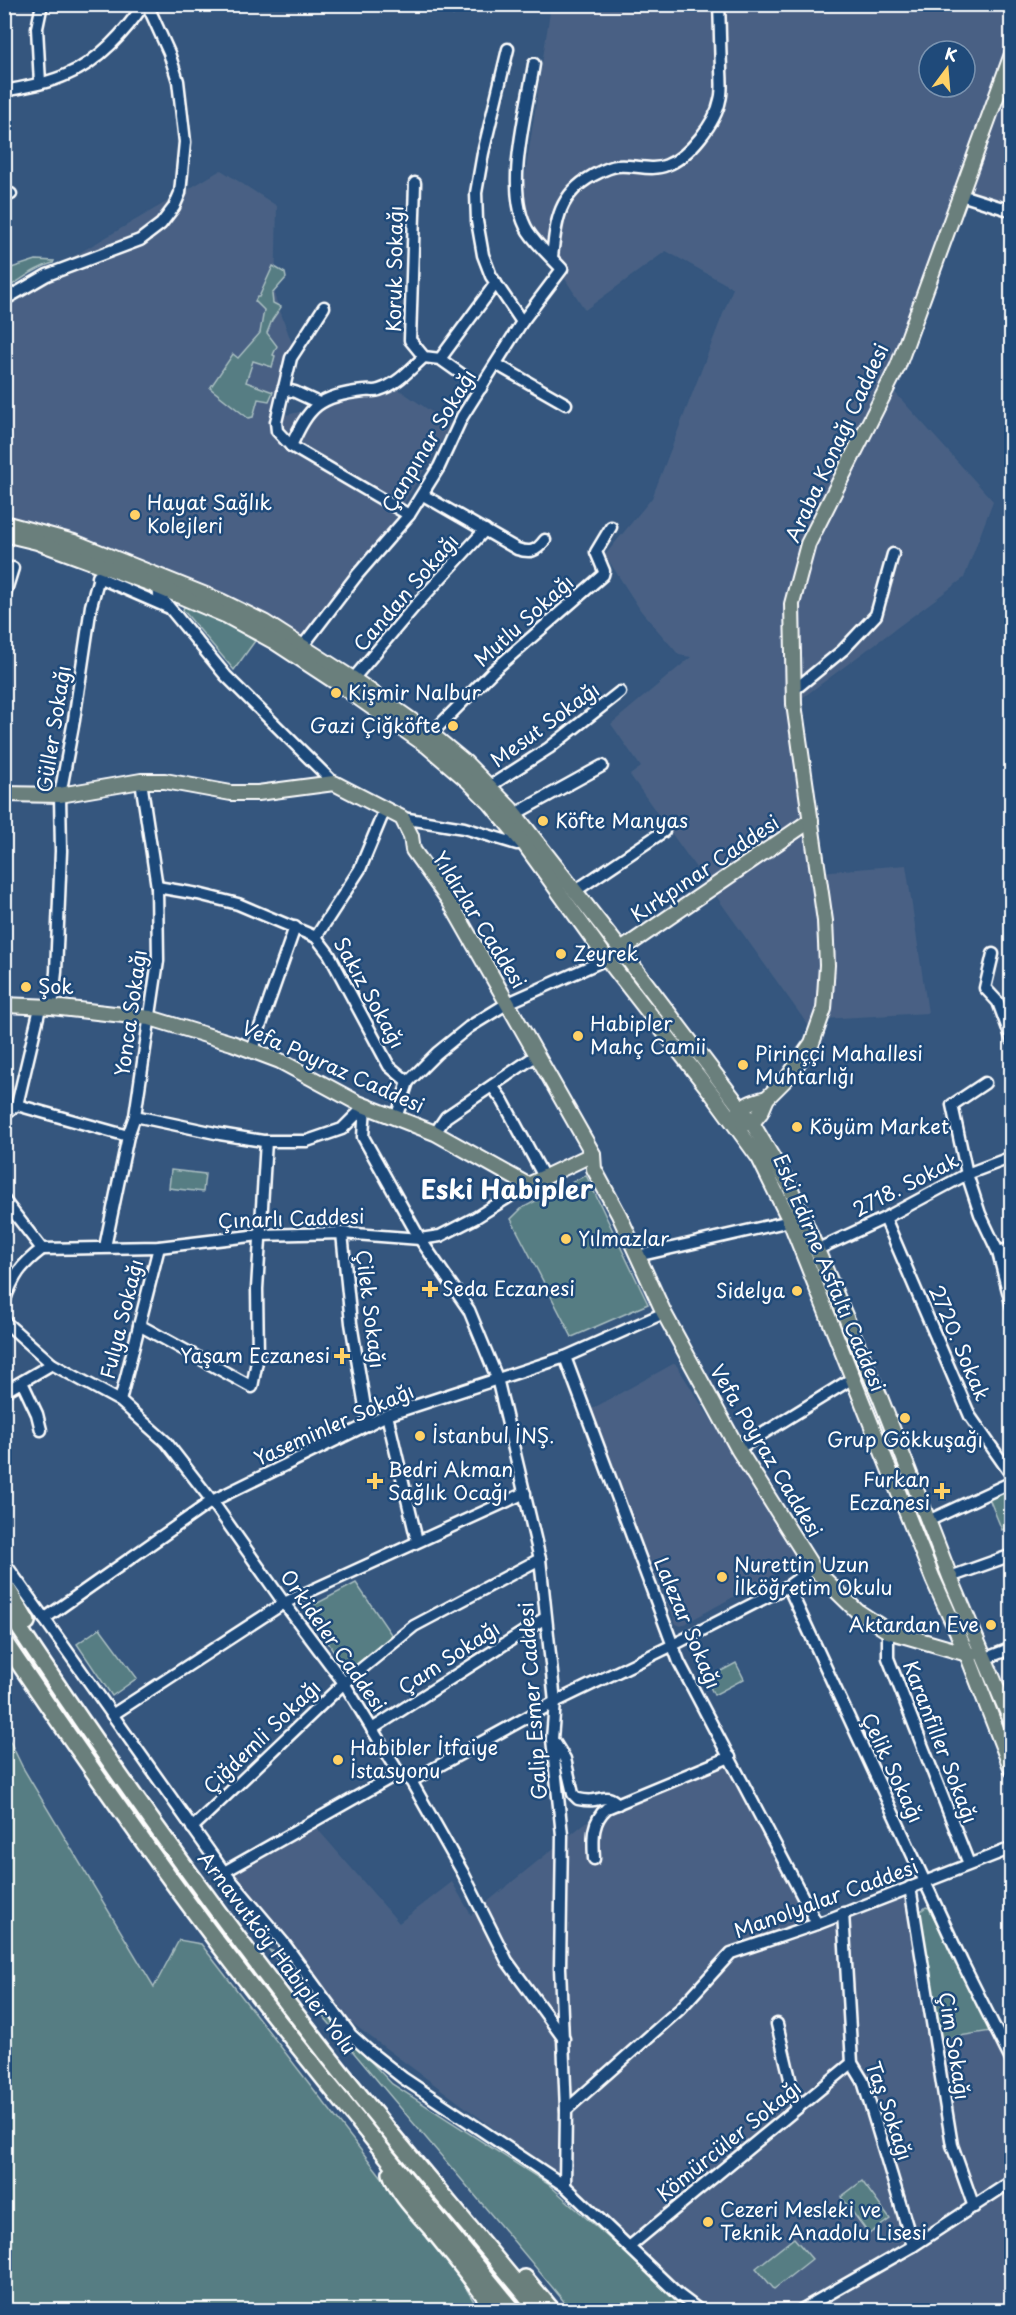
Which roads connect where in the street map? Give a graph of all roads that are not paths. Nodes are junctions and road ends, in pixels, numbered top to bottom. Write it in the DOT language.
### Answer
graph roads {
  1 [pos="42,4"];
  2 [pos="145,4"];
  3 [pos="719,4"];
  4 [pos="508,49"];
  5 [pos="1011,54"];
  6 [pos="534,64"];
  7 [pos="40,83"];
  8 [pos="4,91"];
  9 [pos="415,183"];
  10 [pos="961,195"];
  11 [pos="1011,211"];
  12 [pos="552,257"];
  13 [pos="496,283"];
  14 [pos="4,300"];
  15 [pos="324,308"];
  16 [pos="522,322"];
  17 [pos="424,357"];
  18 [pos="440,359"];
  19 [pos="496,364"];
  20 [pos="481,388"];
  21 [pos="283,389"];
  22 [pos="319,403"];
  23 [pos="566,404"];
  24 [pos="291,446"];
  25 [pos="423,495"];
  26 [pos="410,515"];
  27 [pos="4,523"];
  28 [pos="611,526"];
  29 [pos="485,530"];
  30 [pos="4,534"];
  31 [pos="544,540"];
  32 [pos="893,555"];
  33 [pos="102,566"];
  34 [pos="13,568"];
  35 [pos="160,582"];
  36 [pos="4,597"];
  37 [pos="170,608"];
  38 [pos="299,650"];
  39 [pos="353,679"];
  40 [pos="794,691"];
  41 [pos="620,693"];
  42 [pos="431,734"];
  43 [pos="602,766"];
  44 [pos="141,781"];
  45 [pos="334,783"];
  46 [pos="490,786"];
  47 [pos="4,794"];
  48 [pos="60,795"];
  49 [pos="385,809"];
  50 [pos="515,814"];
  51 [pos="402,818"];
  52 [pos="811,820"];
  53 [pos="664,831"];
  54 [pos="530,841"];
  55 [pos="157,887"];
  56 [pos="575,891"];
  57 [pos="295,927"];
  58 [pos="316,937"];
  59 [pos="621,950"];
  60 [pos="993,954"];
  61 [pos="607,959"];
  62 [pos="508,1003"];
  63 [pos="4,1005"];
  64 [pos="46,1008"];
  65 [pos="150,1018"];
  66 [pos="1011,1040"];
  67 [pos="252,1050"];
  68 [pos="537,1054"];
  69 [pos="408,1082"];
  70 [pos="985,1083"];
  71 [pos="492,1086"];
  72 [pos="767,1098"];
  73 [pos="17,1105"];
  74 [pos="365,1106"];
  75 [pos="4,1114"];
  76 [pos="135,1116"];
  77 [pos="737,1117"];
  78 [pos="396,1118"];
  79 [pos="752,1123"];
  80 [pos="435,1133"];
  81 [pos="128,1136"];
  82 [pos="266,1141"];
  83 [pos="593,1154"];
  84 [pos="1011,1157"];
  85 [pos="967,1174"];
  86 [pos="544,1178"];
  87 [pos="528,1185"];
  88 [pos="4,1200"];
  89 [pos="885,1218"];
  90 [pos="790,1221"];
  91 [pos="342,1233"];
  92 [pos="259,1235"];
  93 [pos="420,1239"];
  94 [pos="159,1246"];
  95 [pos="105,1247"];
  96 [pos="1011,1248"];
  97 [pos="42,1249"];
  98 [pos="818,1249"];
  99 [pos="998,1252"];
  100 [pos="637,1257"];
  101 [pos="4,1302"];
  102 [pos="1011,1307"];
  103 [pos="664,1313"];
  104 [pos="4,1321"];
  105 [pos="139,1325"];
  106 [pos="565,1357"];
  107 [pos="52,1364"];
  108 [pos="497,1378"];
  109 [pos="853,1378"];
  110 [pos="22,1382"];
  111 [pos="4,1392"];
  112 [pos="120,1401"];
  113 [pos="387,1415"];
  114 [pos="368,1425"];
  115 [pos="41,1430"];
  116 [pos="738,1449"];
  117 [pos="1011,1476"];
  118 [pos="1011,1482"];
  119 [pos="525,1493"];
  120 [pos="212,1501"];
  121 [pos="930,1520"];
  122 [pos="417,1541"];
  123 [pos="1011,1555"];
  124 [pos="540,1559"];
  125 [pos="4,1562"];
  126 [pos="813,1568"];
  127 [pos="950,1576"];
  128 [pos="4,1583"];
  129 [pos="788,1586"];
  130 [pos="284,1603"];
  131 [pos="4,1605"];
  132 [pos="545,1618"];
  133 [pos="44,1619"];
  134 [pos="888,1631"];
  135 [pos="4,1641"];
  136 [pos="673,1645"];
  137 [pos="1011,1648"];
  138 [pos="967,1654"];
  139 [pos="984,1659"];
  140 [pos="344,1683"];
  141 [pos="63,1694"];
  142 [pos="555,1702"];
  143 [pos="112,1716"];
  144 [pos="1011,1723"];
  145 [pos="372,1729"];
  146 [pos="552,1739"];
  147 [pos="730,1757"];
  148 [pos="1011,1770"];
  149 [pos="399,1773"];
  150 [pos="411,1781"];
  151 [pos="618,1804"];
  152 [pos="192,1828"];
  153 [pos="1011,1848"];
  154 [pos="594,1859"];
  155 [pos="969,1864"];
  156 [pos="225,1872"];
  157 [pos="925,1882"];
  158 [pos="910,1887"];
  159 [pos="843,1913"];
  160 [pos="817,1924"];
  161 [pos="777,2024"];
  162 [pos="564,2039"];
  163 [pos="1011,2061"];
  164 [pos="852,2063"];
  165 [pos="797,2108"];
  166 [pos="566,2110"];
  167 [pos="386,2156"];
  168 [pos="1011,2181"];
  169 [pos="565,2186"];
  170 [pos="448,2201"];
  171 [pos="974,2207"];
  172 [pos="913,2246"];
  173 [pos="628,2247"];
  174 [pos="494,2310"];
  175 [pos="513,2310"];
  176 [pos="538,2310"];
  177 [pos="552,2310"];
  178 [pos="699,2310"];
  179 [pos="801,2310"];
  1 -- 7 [label="street"];
  2 -- 7 [label="street"];
  2 -- 14 [label="street"];
  3 -- 12 [label="street"];
  4 -- 13 [label="street"];
  5 -- 10 [label="main road, Araba Konağı Caddesi"];
  6 -- 12 [label="street"];
  7 -- 8 [label="street"];
  9 -- 17 [label="street, Koruk Sokağı"];
  10 -- 11 [label="street"];
  10 -- 40 [label="main road, Araba Konağı Caddesi"];
  12 -- 16 [label="street, Çanpınar Sokağı"];
  13 -- 16 [label="street"];
  13 -- 18 [label="street"];
  15 -- 21 [label="street"];
  16 -- 19 [label="street, Çanpınar Sokağı"];
  17 -- 18 [label="street"];
  17 -- 22 [label="street"];
  18 -- 20 [label="street"];
  19 -- 20 [label="street, Çanpınar Sokağı"];
  19 -- 23 [label="street"];
  20 -- 25 [label="street, Çanpınar Sokağı"];
  21 -- 22 [label="street"];
  21 -- 24 [label="street"];
  22 -- 24 [label="street"];
  24 -- 26 [label="street"];
  25 -- 26 [label="street, Çanpınar Sokağı"];
  25 -- 29 [label="street, Candan Sokağı"];
  26 -- 38 [label="street, Çanpınar Sokağı"];
  27 -- 33 [label="main road, Eski Edirne Asfaltı Caddesi"];
  28 -- 42 [label="street, Mutlu Sokağı"];
  29 -- 31 [label="street, Candan Sokağı"];
  29 -- 39 [label="street, Candan Sokağı"];
  30 -- 33 [label="main road, Eski Edirne Asfaltı Caddesi"];
  32 -- 40 [label="street"];
  33 -- 35 [label="main road, Eski Edirne Asfaltı Caddesi"];
  33 -- 37 [label="street"];
  33 -- 48 [label="street, Güller Sokağı"];
  34 -- 36 [label="street"];
  35 -- 37 [label="street"];
  35 -- 38 [label="main road, Eski Edirne Asfaltı Caddesi"];
  37 -- 45 [label="street"];
  38 -- 39 [label="main road, Eski Edirne Asfaltı Caddesi"];
  38 -- 54 [label="main road, Eski Edirne Asfaltı Caddesi"];
  39 -- 42 [label="main road, Eski Edirne Asfaltı Caddesi"];
  40 -- 52 [label="main road, Araba Konağı Caddesi"];
  41 -- 46 [label="street, Mesut Sokağı"];
  42 -- 46 [label="main road, Eski Edirne Asfaltı Caddesi"];
  43 -- 50 [label="street"];
  44 -- 45 [label="main road"];
  44 -- 48 [label="main road"];
  44 -- 55 [label="street, Yonca Sokağı"];
  45 -- 49 [label="main road"];
  46 -- 50 [label="main road, Eski Edirne Asfaltı Caddesi"];
  47 -- 48 [label="main road"];
  48 -- 64 [label="street, Güller Sokağı"];
  49 -- 51 [label="main road"];
  49 -- 58 [label="street"];
  50 -- 54 [label="main road, Eski Edirne Asfaltı Caddesi"];
  51 -- 54 [label="street"];
  51 -- 62 [label="main road, Yıldızlar Caddesi"];
  52 -- 59 [label="main road, Kırkpınar Caddesi"];
  52 -- 72 [label="main road, Araba Konağı Caddesi"];
  53 -- 56 [label="street"];
  54 -- 56 [label="main road, Eski Edirne Asfaltı Caddesi"];
  54 -- 61 [label="main road, Eski Edirne Asfaltı Caddesi"];
  55 -- 57 [label="street, Sakız Sokağı"];
  55 -- 65 [label="street, Yonca Sokağı"];
  56 -- 59 [label="main road, Eski Edirne Asfaltı Caddesi"];
  57 -- 58 [label="street, Sakız Sokağı"];
  57 -- 67 [label="street"];
  58 -- 69 [label="street, Sakız Sokağı"];
  59 -- 61 [label="street"];
  59 -- 77 [label="main road, Eski Edirne Asfaltı Caddesi"];
  60 -- 66 [label="street"];
  61 -- 62 [label="street"];
  61 -- 77 [label="main road, Eski Edirne Asfaltı Caddesi"];
  62 -- 68 [label="main road, Yıldızlar Caddesi"];
  62 -- 69 [label="street"];
  63 -- 64 [label="main road, Vefa Poyraz Caddesi"];
  64 -- 65 [label="main road, Vefa Poyraz Caddesi"];
  64 -- 73 [label="street, Güller Sokağı"];
  65 -- 67 [label="main road, Vefa Poyraz Caddesi"];
  65 -- 76 [label="street, Yonca Sokağı"];
  67 -- 74 [label="main road, Vefa Poyraz Caddesi"];
  68 -- 71 [label="street"];
  68 -- 83 [label="main road, Yıldızlar Caddesi"];
  69 -- 78 [label="street"];
  70 -- 85 [label="street"];
  71 -- 80 [label="street"];
  71 -- 86 [label="street"];
  72 -- 77 [label="main road"];
  72 -- 79 [label="main road"];
  73 -- 75 [label="street"];
  73 -- 81 [label="street"];
  74 -- 78 [label="main road, Vefa Poyraz Caddesi"];
  74 -- 82 [label="street"];
  74 -- 93 [label="street, Galip Esmer Caddesi"];
  76 -- 81 [label="street, Yonca Sokağı"];
  76 -- 82 [label="street"];
  77 -- 79 [label="main road, Eski Edirne Asfaltı Caddesi"];
  77 -- 90 [label="main road, Eski Edirne Asfaltı Caddesi"];
  78 -- 80 [label="main road, Vefa Poyraz Caddesi"];
  79 -- 98 [label="main road, Eski Edirne Asfaltı Caddesi"];
  80 -- 87 [label="main road, Vefa Poyraz Caddesi"];
  81 -- 95 [label="street, Yonca Sokağı"];
  82 -- 92 [label="street"];
  83 -- 86 [label="main road, Çınarlı Caddesi"];
  83 -- 100 [label="main road, Yıldızlar Caddesi"];
  84 -- 85 [label="street, 2718. Sokak"];
  85 -- 89 [label="street, 2718. Sokak"];
  85 -- 99 [label="street"];
  86 -- 87 [label="main road, Çınarlı Caddesi"];
  87 -- 93 [label="street, Çınarlı Caddesi"];
  88 -- 97 [label="street"];
  89 -- 98 [label="street, 2718. Sokak"];
  89 -- 117 [label="street, 2720. Sokak"];
  90 -- 100 [label="street"];
  90 -- 109 [label="main road, Eski Edirne Asfaltı Caddesi"];
  91 -- 92 [label="street, Çınarlı Caddesi"];
  91 -- 93 [label="street, Çınarlı Caddesi"];
  91 -- 114 [label="street, Çilek Sokağı"];
  92 -- 94 [label="street, Çınarlı Caddesi"];
  92 -- 105 [label="street"];
  93 -- 108 [label="street, Galip Esmer Caddesi"];
  94 -- 95 [label="street, Çınarlı Caddesi"];
  94 -- 105 [label="street, Fulya Sokağı"];
  95 -- 97 [label="street, Çınarlı Caddesi"];
  96 -- 99 [label="street"];
  97 -- 101 [label="street"];
  98 -- 121 [label="main road, Eski Edirne Asfaltı Caddesi"];
  99 -- 102 [label="street"];
  100 -- 103 [label="main road, Vefa Poyraz Caddesi"];
  103 -- 106 [label="street, Yaseminler Sokağı"];
  103 -- 116 [label="main road, Vefa Poyraz Caddesi"];
  104 -- 107 [label="street, Orkideler Caddesi"];
  105 -- 112 [label="street, Fulya Sokağı"];
  106 -- 108 [label="street, Yaseminler Sokağı"];
  106 -- 136 [label="street, Lalezar Sokağı"];
  107 -- 110 [label="street"];
  107 -- 112 [label="street, Orkideler Caddesi"];
  108 -- 113 [label="street, Yaseminler Sokağı"];
  108 -- 119 [label="street, Galip Esmer Caddesi"];
  109 -- 116 [label="street"];
  109 -- 138 [label="main road, Eski Edirne Asfaltı Caddesi"];
  110 -- 111 [label="street"];
  110 -- 115 [label="street"];
  112 -- 120 [label="street, Orkideler Caddesi"];
  113 -- 114 [label="street, Yaseminler Sokağı"];
  113 -- 122 [label="street"];
  114 -- 120 [label="street, Yaseminler Sokağı"];
  116 -- 126 [label="main road, Vefa Poyraz Caddesi"];
  118 -- 121 [label="street"];
  119 -- 122 [label="street"];
  119 -- 124 [label="street, Galip Esmer Caddesi"];
  120 -- 130 [label="street, Orkideler Caddesi"];
  120 -- 133 [label="street, Yaseminler Sokağı"];
  121 -- 127 [label="main road, Eski Edirne Asfaltı Caddesi"];
  122 -- 130 [label="street"];
  123 -- 127 [label="street"];
  124 -- 132 [label="street, Galip Esmer Caddesi"];
  124 -- 140 [label="street, Çiğdemli Sokağı"];
  125 -- 133 [label="street"];
  126 -- 129 [label="street"];
  126 -- 134 [label="main road, Vefa Poyraz Caddesi"];
  127 -- 139 [label="main road, Eski Edirne Asfaltı Caddesi"];
  128 -- 141 [label="highway"];
  129 -- 136 [label="street"];
  129 -- 157 [label="street, Çelik Sokağı"];
  130 -- 140 [label="street, Orkideler Caddesi"];
  130 -- 143 [label="street"];
  131 -- 141 [label="highway, Arnavutköy Habipler Yolu"];
  132 -- 142 [label="street, Galip Esmer Caddesi"];
  132 -- 145 [label="street, Çam Sokağı"];
  133 -- 143 [label="street"];
  134 -- 138 [label="main road, Vefa Poyraz Caddesi"];
  134 -- 155 [label="street, Karanfiller Sokağı"];
  135 -- 167 [label="highway, Arnavutköy Habipler Yolu"];
  136 -- 142 [label="street"];
  136 -- 147 [label="street, Lalezar Sokağı"];
  137 -- 139 [label="street"];
  138 -- 139 [label="main road, Vefa Poyraz Caddesi"];
  138 -- 148 [label="main road, Eski Edirne Asfaltı Caddesi"];
  139 -- 144 [label="main road, Eski Edirne Asfaltı Caddesi"];
  140 -- 145 [label="street, Orkideler Caddesi"];
  140 -- 152 [label="street, Çiğdemli Sokağı"];
  141 -- 170 [label="highway, Arnavutköy Habipler Yolu"];
  142 -- 146 [label="street, Galip Esmer Caddesi"];
  142 -- 150 [label="street"];
  143 -- 152 [label="street"];
  145 -- 149 [label="street, Orkideler Caddesi"];
  146 -- 151 [label="street"];
  146 -- 162 [label="street, Galip Esmer Caddesi"];
  147 -- 151 [label="street"];
  147 -- 160 [label="street, Lalezar Sokağı"];
  149 -- 150 [label="street, Orkideler Caddesi"];
  149 -- 156 [label="street"];
  150 -- 162 [label="street, Orkideler Caddesi"];
  151 -- 154 [label="street"];
  152 -- 156 [label="street"];
  153 -- 155 [label="street, Manolyalar Caddesi"];
  155 -- 157 [label="street, Manolyalar Caddesi"];
  156 -- 169 [label="street"];
  157 -- 158 [label="street, Manolyalar Caddesi"];
  157 -- 163 [label="street, Çelik Sokağı"];
  158 -- 159 [label="street, Manolyalar Caddesi"];
  158 -- 171 [label="street, Çim Sokağı"];
  159 -- 160 [label="street, Manolyalar Caddesi"];
  159 -- 164 [label="street, Taş Sokağı"];
  160 -- 166 [label="street, Manolyalar Caddesi"];
  161 -- 165 [label="street"];
  162 -- 166 [label="street, Galip Esmer Caddesi"];
  164 -- 165 [label="street, Kömürcüler Sokağı"];
  164 -- 172 [label="street, Taş Sokağı"];
  165 -- 173 [label="street, Kömürcüler Sokağı"];
  166 -- 169 [label="street, Galip Esmer Caddesi"];
  167 -- 174 [label="highway"];
  167 -- 175 [label="highway, Arnavutköy Habipler Yolu"];
  168 -- 171 [label="street"];
  169 -- 173 [label="street"];
  170 -- 176 [label="highway, Arnavutköy Habipler Yolu"];
  170 -- 177 [label="highway"];
  171 -- 172 [label="street"];
  172 -- 179 [label="street"];
  173 -- 178 [label="street"];
}
